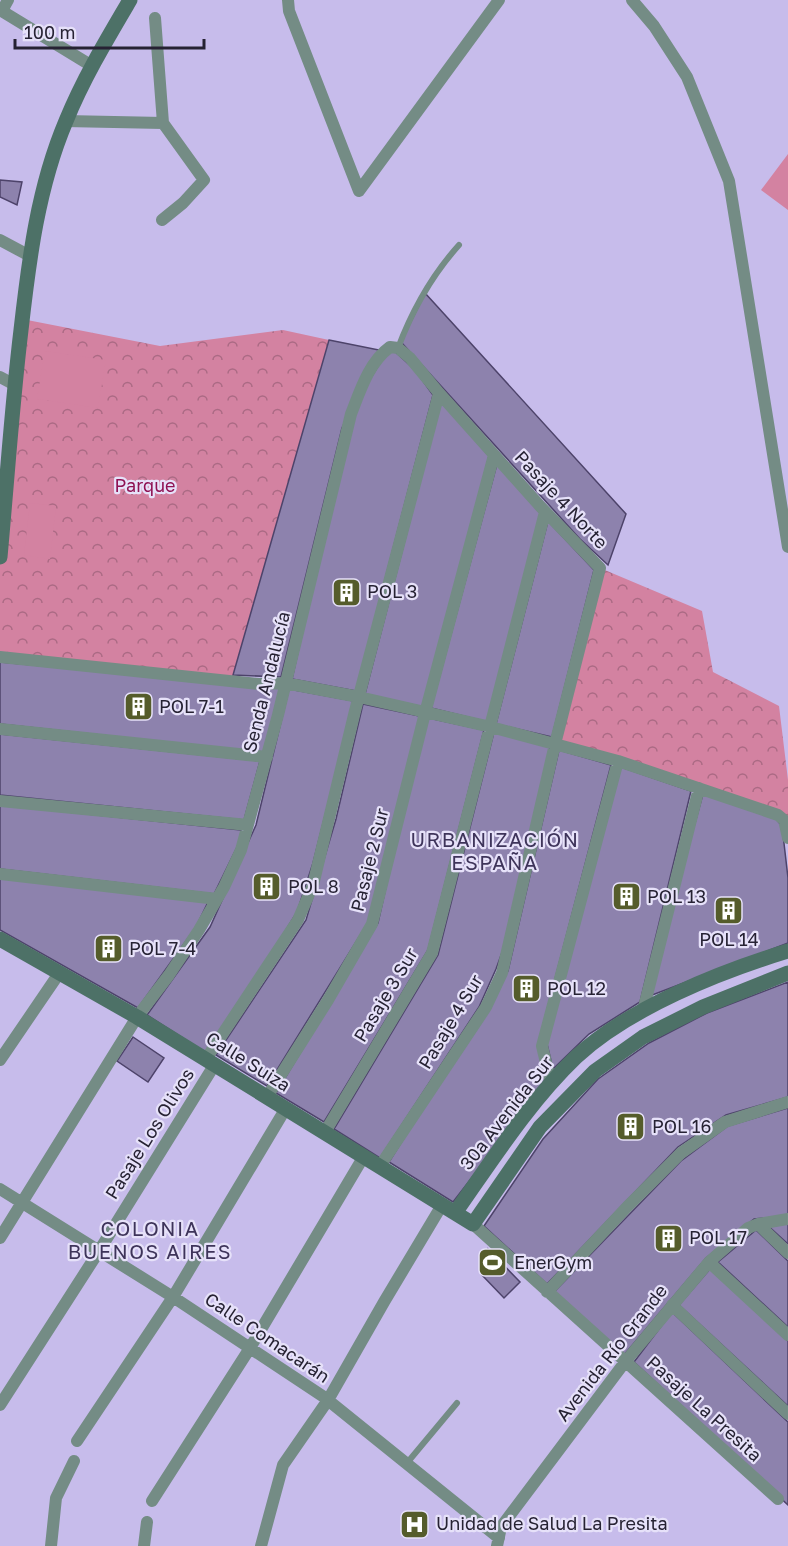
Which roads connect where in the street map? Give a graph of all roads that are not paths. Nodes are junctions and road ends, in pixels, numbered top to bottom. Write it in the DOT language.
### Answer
graph roads {
  1 [pos="130,0"];
  2 [pos="288,0"];
  3 [pos="499,0"];
  4 [pos="632,0"];
  5 [pos="3,7"];
  6 [pos="155,18"];
  7 [pos="92,66"];
  8 [pos="65,121"];
  9 [pos="163,123"];
  10 [pos="162,220"];
  11 [pos="0,240"];
  12 [pos="459,245"];
  13 [pos="30,256"];
  14 [pos="398,348"];
  15 [pos="0,377"];
  16 [pos="15,386"];
  17 [pos="439,393"];
  18 [pos="11,432"];
  19 [pos="0,443"];
  20 [pos="494,454"];
  21 [pos="545,512"];
  22 [pos="788,547"];
  23 [pos="0,557"];
  24 [pos="0,657"];
  25 [pos="285,683"];
  26 [pos="359,697"];
  27 [pos="425,713"];
  28 [pos="491,727"];
  29 [pos="0,729"];
  30 [pos="555,744"];
  31 [pos="267,757"];
  32 [pos="618,761"];
  33 [pos="699,788"];
  34 [pos="0,801"];
  35 [pos="248,825"];
  36 [pos="788,838"];
  37 [pos="0,874"];
  38 [pos="217,899"];
  39 [pos="0,939"];
  40 [pos="788,951"];
  41 [pos="60,972"];
  42 [pos="788,973"];
  43 [pos="643,1011"];
  44 [pos="137,1017"];
  45 [pos="611,1030"];
  46 [pos="623,1052"];
  47 [pos="0,1060"];
  48 [pos="211,1062"];
  49 [pos="551,1083"];
  50 [pos="267,1097"];
  51 [pos="788,1102"];
  52 [pos="286,1108"];
  53 [pos="325,1132"];
  54 [pos="364,1156"];
  55 [pos="380,1166"];
  56 [pos="0,1190"];
  57 [pos="22,1203"];
  58 [pos="449,1209"];
  59 [pos="788,1219"];
  60 [pos="473,1224"];
  61 [pos="758,1224"];
  62 [pos="0,1238"];
  63 [pos="99,1251"];
  64 [pos="788,1253"];
  65 [pos="710,1262"];
  66 [pos="547,1292"];
  67 [pos="173,1297"];
  68 [pos="672,1305"];
  69 [pos="788,1335"];
  70 [pos="250,1348"];
  71 [pos="625,1362"];
  72 [pos="328,1400"];
  73 [pos="457,1403"];
  74 [pos="0,1405"];
  75 [pos="788,1414"];
  76 [pos="77,1441"];
  77 [pos="74,1461"];
  78 [pos="406,1463"];
  79 [pos="778,1499"];
  80 [pos="152,1501"];
  81 [pos="147,1522"];
  82 [pos="498,1542"];
  83 [pos="51,1546"];
  84 [pos="144,1546"];
  85 [pos="261,1546"];
  1 -- 7 [label="street"];
  2 -- 3 [label="street"];
  4 -- 22 [label="street"];
  5 -- 7 [label="street"];
  6 -- 9 [label="street"];
  7 -- 8 [label="street"];
  8 -- 9 [label="street"];
  8 -- 13 [label="street"];
  9 -- 10 [label="street"];
  11 -- 13 [label="street"];
  12 -- 14 [label="lane"];
  13 -- 16 [label="street"];
  14 -- 17 [label="street, Pasaje 4 Norte"];
  14 -- 25 [label="street, Senda Andalucía"];
  15 -- 16 [label="street"];
  16 -- 18 [label="street"];
  17 -- 20 [label="street, Pasaje 4 Norte"];
  17 -- 26 [label="street, Pasaje Los Olivos"];
  18 -- 19 [label="street"];
  18 -- 23 [label="street"];
  20 -- 21 [label="street, Pasaje 4 Norte"];
  20 -- 27 [label="street, Pasaje 2 Sur"];
  21 -- 28 [label="street, Pasaje 3 Sur"];
  21 -- 30 [label="street, Pasaje 4 Norte"];
  24 -- 25 [label="street"];
  25 -- 26 [label="street"];
  25 -- 31 [label="street, Senda Andalucía"];
  26 -- 27 [label="street"];
  26 -- 48 [label="street, Pasaje Los Olivos"];
  27 -- 28 [label="street"];
  27 -- 50 [label="street, Pasaje 2 Sur"];
  28 -- 30 [label="street"];
  28 -- 53 [label="street, Pasaje 3 Sur"];
  29 -- 31 [label="street"];
  30 -- 32 [label="street"];
  30 -- 55 [label="street, Pasaje 4 Sur"];
  31 -- 35 [label="street, Senda Andalucía"];
  32 -- 33 [label="street"];
  32 -- 49 [label="street"];
  33 -- 36 [label="street"];
  33 -- 43 [label="street"];
  34 -- 35 [label="street"];
  35 -- 38 [label="street, Senda Andalucía"];
  37 -- 38 [label="street"];
  38 -- 44 [label="street, Senda Andalucía"];
  39 -- 41 [label="street, Calle Suiza"];
  40 -- 43 [label="street, 30a Avenida Sur"];
  41 -- 44 [label="street, Calle Suiza"];
  41 -- 47 [label="street"];
  42 -- 46 [label="street, 30a Avenida Sur"];
  43 -- 45 [label="street, 30a Avenida Sur"];
  44 -- 48 [label="street, Calle Suiza"];
  44 -- 57 [label="street, Senda Andalucía"];
  45 -- 46 [label="street"];
  45 -- 49 [label="street, 30a Avenida Sur"];
  46 -- 60 [label="street, 30a Avenida Sur"];
  48 -- 50 [label="street, Calle Suiza"];
  48 -- 63 [label="street, Pasaje Los Olivos"];
  49 -- 58 [label="street, 30a Avenida Sur"];
  50 -- 52 [label="street, Calle Suiza"];
  51 -- 66 [label="street"];
  52 -- 53 [label="street, Calle Suiza"];
  52 -- 67 [label="street"];
  53 -- 54 [label="street, Calle Suiza"];
  54 -- 55 [label="street, Calle Suiza"];
  54 -- 70 [label="street"];
  55 -- 58 [label="street, Calle Suiza"];
  56 -- 57 [label="street, Calle Comacarán"];
  57 -- 62 [label="street, Senda Andalucía"];
  57 -- 63 [label="street, Calle Comacarán"];
  58 -- 60 [label="street, Calle Suiza"];
  58 -- 72 [label="street"];
  59 -- 61 [label="street, Avenida Río Grande"];
  60 -- 66 [label="street, Pasaje La Presita"];
  61 -- 64 [label="street"];
  61 -- 65 [label="street, Avenida Río Grande"];
  63 -- 67 [label="street, Calle Comacarán"];
  63 -- 74 [label="street, Pasaje Los Olivos"];
  65 -- 68 [label="street, Avenida Río Grande"];
  65 -- 69 [label="street"];
  66 -- 71 [label="street, Pasaje La Presita"];
  67 -- 70 [label="street, Calle Comacarán"];
  67 -- 76 [label="street"];
  68 -- 71 [label="street, Avenida Río Grande"];
  68 -- 75 [label="street"];
  70 -- 72 [label="street, Calle Comacarán"];
  70 -- 80 [label="street"];
  71 -- 79 [label="street, Pasaje La Presita"];
  71 -- 82 [label="street, Avenida Río Grande"];
  72 -- 78 [label="street, Calle Comacarán"];
  72 -- 85 [label="street"];
  73 -- 78 [label="lane"];
  77 -- 83 [label="street"];
  78 -- 82 [label="street, Calle Comacarán"];
  81 -- 84 [label="street"];
}
